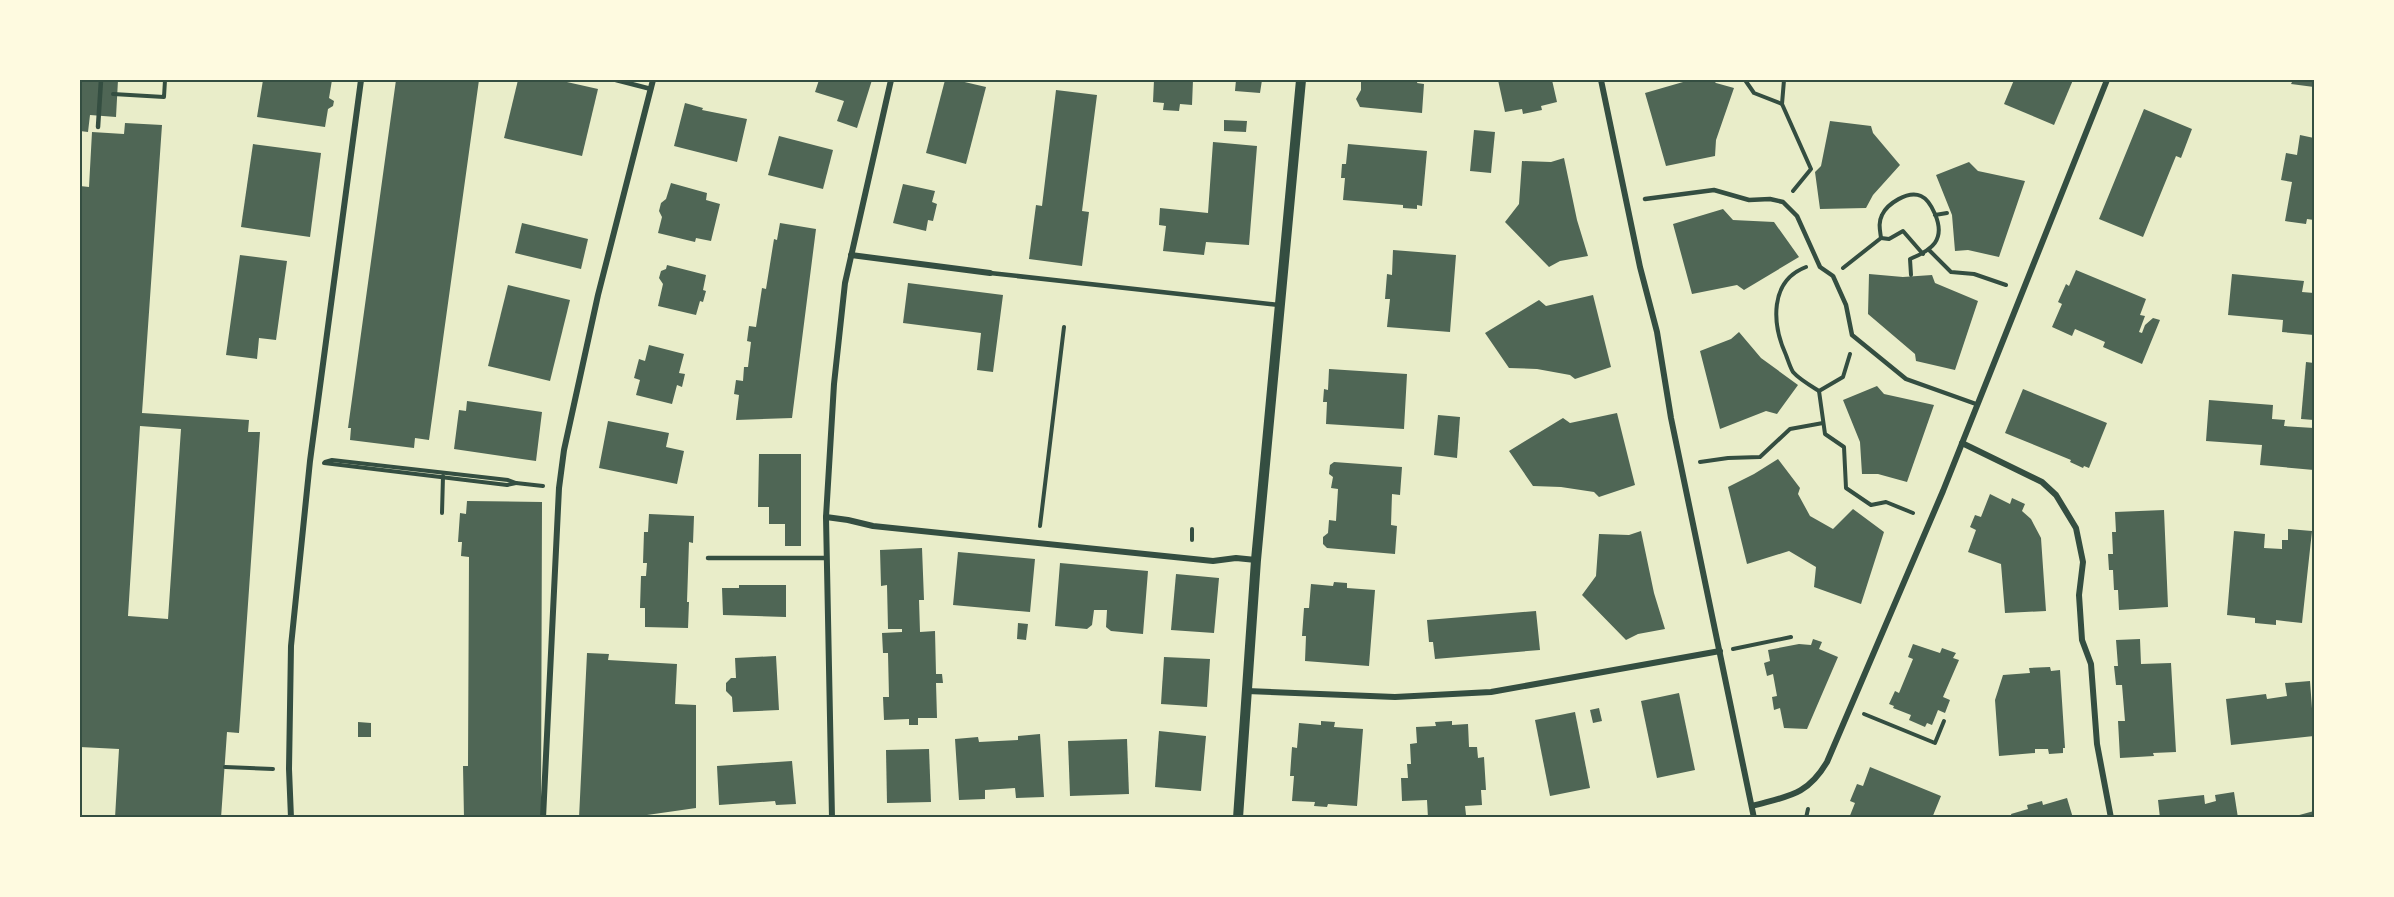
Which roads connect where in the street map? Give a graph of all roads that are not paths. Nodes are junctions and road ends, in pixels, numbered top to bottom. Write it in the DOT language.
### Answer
graph roads {
  1 [pos="101,80"];
  2 [pos="361,80"];
  3 [pos="616,80"];
  4 [pos="653,80"];
  5 [pos="891,80"];
  6 [pos="1300,80"];
  7 [pos="1601,80"];
  8 [pos="2107,80"];
  9 [pos="651,89"];
  10 [pos="98,128"];
  11 [pos="1645,199"];
  12 [pos="851,255"];
  13 [pos="990,273"];
  14 [pos="1281,306"];
  15 [pos="1976,404"];
  16 [pos="1962,443"];
  17 [pos="826,518"];
  18 [pos="708,558"];
  19 [pos="826,558"];
  20 [pos="1256,560"];
  21 [pos="1720,651"];
  22 [pos="1247,691"];
  23 [pos="1752,806"];
  24 [pos="291,818"];
  25 [pos="543,818"];
  26 [pos="832,818"];
  27 [pos="1238,818"];
  28 [pos="1755,818"];
  29 [pos="2110,818"];
  1 -- 10 [label="lane"];
  2 -- 24 [label="street"];
  3 -- 9 [label="lane"];
  4 -- 9 [label="street"];
  5 -- 12 [label="street"];
  6 -- 14 [label="street"];
  7 -- 21 [label="street"];
  8 -- 15 [label="street"];
  9 -- 25 [label="street"];
  11 -- 15 [label="lane"];
  12 -- 13 [label="street"];
  12 -- 17 [label="street"];
  13 -- 14 [label="lane"];
  14 -- 20 [label="street"];
  15 -- 16 [label="street"];
  16 -- 23 [label="street"];
  16 -- 29 [label="street"];
  17 -- 19 [label="street"];
  17 -- 20 [label="street"];
  18 -- 19 [label="lane"];
  19 -- 26 [label="street"];
  20 -- 22 [label="street"];
  21 -- 22 [label="street"];
  21 -- 23 [label="street"];
  22 -- 27 [label="street"];
  23 -- 28 [label="street"];
}
